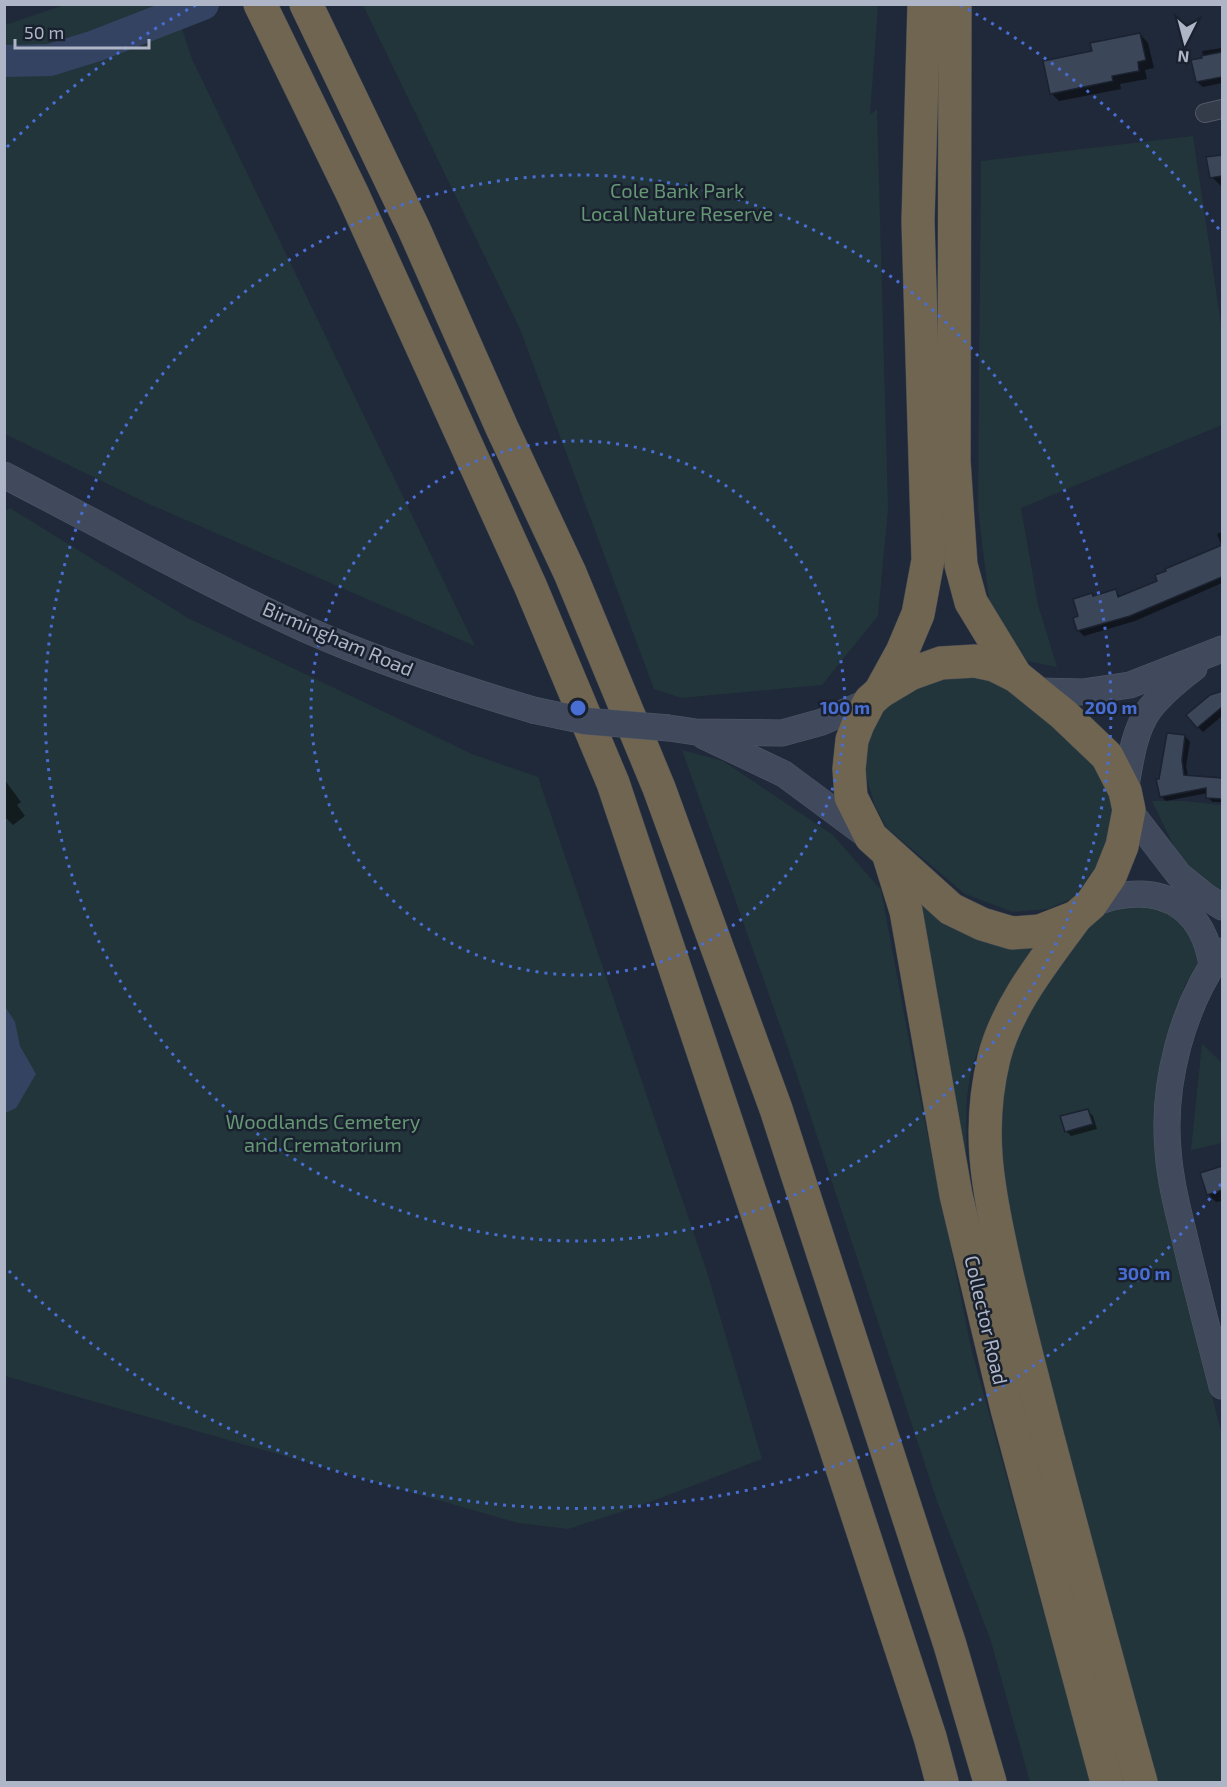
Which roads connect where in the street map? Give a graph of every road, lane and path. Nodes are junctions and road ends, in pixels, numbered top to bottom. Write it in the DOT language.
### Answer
graph roads {
  1 [pos="260,4"];
  2 [pos="924,4"];
  3 [pos="955,4"];
  4 [pos="312,17"];
  5 [pos="4,475"];
  6 [pos="1218,651"];
  7 [pos="1026,683"];
  8 [pos="875,697"];
  9 [pos="696,732"];
  10 [pos="1127,801"];
  11 [pos="879,845"];
  12 [pos="1222,906"];
  13 [pos="1084,910"];
  14 [pos="1217,958"];
  15 [pos="1216,1335"];
  16 [pos="1222,1386"];
  17 [pos="942,1782"];
  18 [pos="990,1782"];
  19 [pos="1107,1782"];
  20 [pos="1140,1782"];
  1 -- 17 [label="highway"];
  2 -- 8 [label="highway"];
  3 -- 7 [label="highway"];
  4 -- 18 [label="highway"];
  5 -- 9 [label="main road, Birmingham Road, bridge"];
  6 -- 7 [label="main road"];
  6 -- 10 [label="main road"];
  7 -- 8 [label="highway"];
  7 -- 10 [label="highway"];
  8 -- 9 [label="main road, Birmingham Road"];
  8 -- 11 [label="highway"];
  9 -- 11 [label="main road, Birmingham Road"];
  10 -- 12 [label="main road"];
  10 -- 13 [label="highway, Collector Road"];
  11 -- 13 [label="highway"];
  11 -- 19 [label="highway, Collector Road"];
  13 -- 14 [label="main road"];
  13 -- 20 [label="highway, Collector Road"];
  14 -- 15 [label="main road"];
  15 -- 16 [label="main road"];
}
